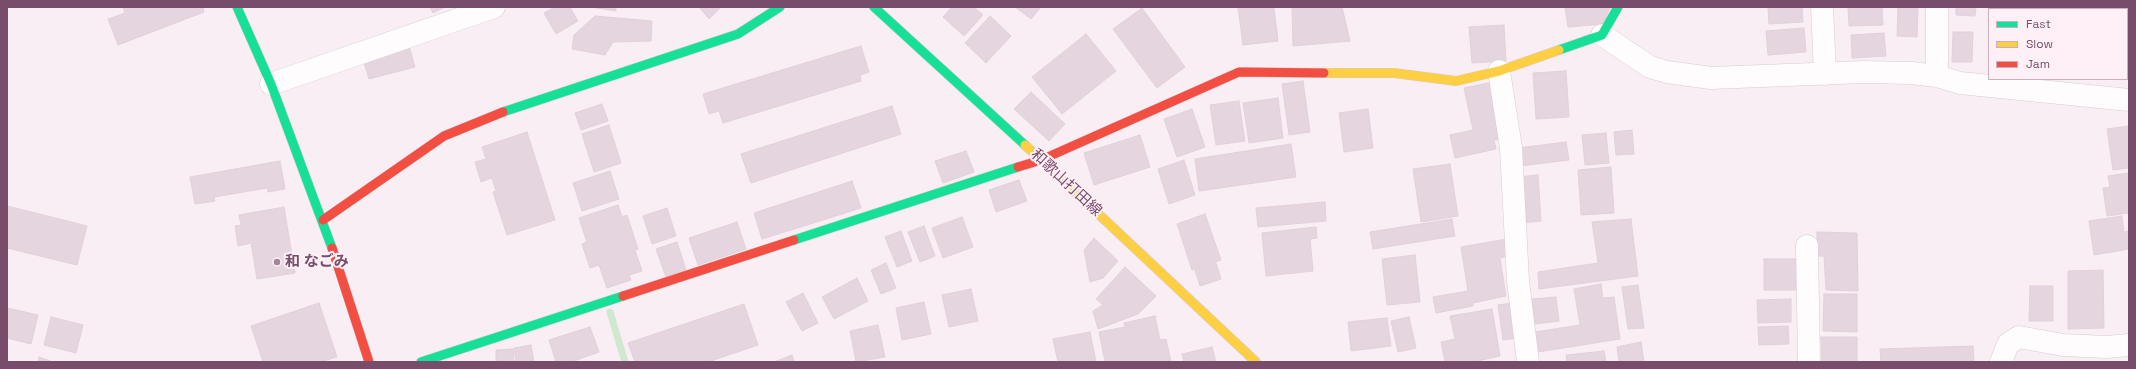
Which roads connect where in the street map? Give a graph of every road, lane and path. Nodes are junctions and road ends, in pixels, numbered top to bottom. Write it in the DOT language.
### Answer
graph roads {
  1 [pos="237,7"];
  2 [pos="780,7"];
  3 [pos="874,7"];
  4 [pos="1618,7"];
  5 [pos="1822,7"];
  6 [pos="1937,7"];
  7 [pos="490,8"];
  8 [pos="1602,34"];
  9 [pos="1499,71"];
  10 [pos="1825,74"];
  11 [pos="1937,76"];
  12 [pos="271,84"];
  13 [pos="2129,100"];
  14 [pos="1041,160"];
  15 [pos="323,220"];
  16 [pos="1807,246"];
  17 [pos="2129,345"];
  18 [pos="365,360"];
  19 [pos="421,362"];
  20 [pos="1256,362"];
  21 [pos="1528,362"];
  22 [pos="1809,362"];
  23 [pos="2001,362"];
  1 -- 12 [label="street"];
  2 -- 15 [label="street"];
  3 -- 14 [label="street, 和歌山打田線"];
  4 -- 8 [label="street"];
  5 -- 10 [label="street"];
  6 -- 11 [label="street"];
  7 -- 12 [label="street"];
  8 -- 9 [label="street"];
  8 -- 10 [label="street"];
  9 -- 14 [label="street"];
  9 -- 21 [label="street"];
  10 -- 11 [label="street"];
  11 -- 13 [label="street"];
  12 -- 15 [label="street"];
  14 -- 19 [label="street"];
  14 -- 20 [label="street, 和歌山打田線"];
  15 -- 18 [label="street"];
  16 -- 22 [label="street"];
  17 -- 23 [label="street"];
}
